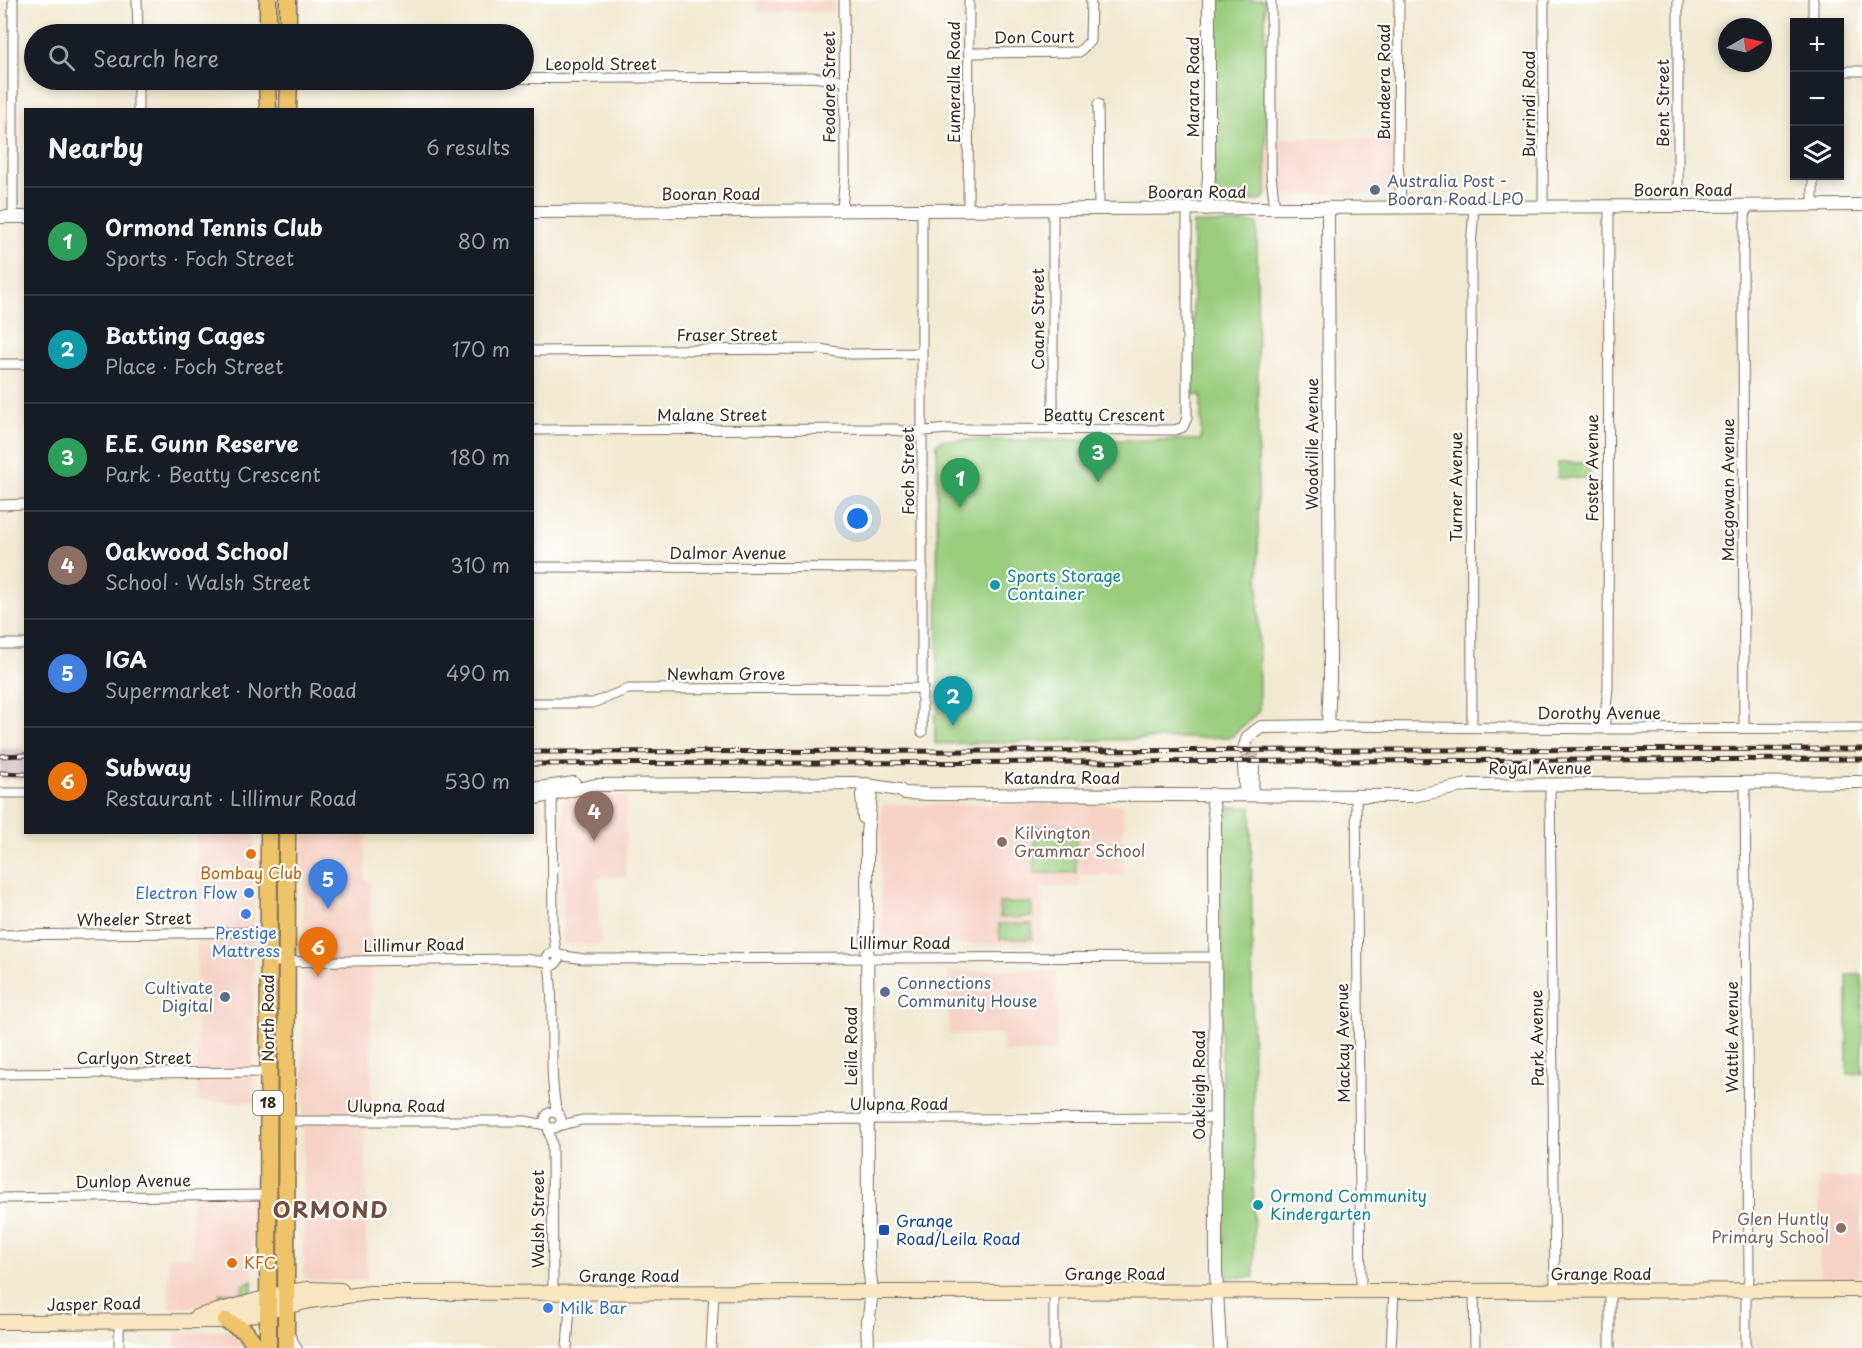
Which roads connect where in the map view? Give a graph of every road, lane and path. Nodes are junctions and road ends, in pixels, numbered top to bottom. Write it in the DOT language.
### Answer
graph roads {
  1 [pos="13,0"];
  2 [pos="137,0"];
  3 [pos="268,0"];
  4 [pos="288,0"];
  5 [pos="844,0"];
  6 [pos="969,0"];
  7 [pos="1091,0"];
  8 [pos="1209,0"];
  9 [pos="1271,0"];
  10 [pos="1399,0"];
  11 [pos="1544,0"];
  12 [pos="1678,0"];
  13 [pos="1814,0"];
  14 [pos="1813,18"];
  15 [pos="138,24"];
  16 [pos="268,24"];
  17 [pos="288,24"];
  18 [pos="969,53"];
  19 [pos="1844,71"];
  20 [pos="1862,71"];
  21 [pos="844,77"];
  22 [pos="534,79"];
  23 [pos="138,90"];
  24 [pos="275,90"];
  25 [pos="282,90"];
  26 [pos="1098,104"];
  27 [pos="138,108"];
  28 [pos="268,108"];
  29 [pos="287,108"];
  30 [pos="1813,180"];
  31 [pos="1743,206"];
  32 [pos="1813,206"];
  33 [pos="1862,206"];
  34 [pos="1543,207"];
  35 [pos="1606,207"];
  36 [pos="1678,207"];
  37 [pos="1099,208"];
  38 [pos="1187,208"];
  39 [pos="1470,208"];
  40 [pos="845,209"];
  41 [pos="922,209"];
  42 [pos="970,209"];
  43 [pos="1053,209"];
  44 [pos="1210,209"];
  45 [pos="1272,209"];
  46 [pos="1328,209"];
  47 [pos="1398,209"];
  48 [pos="534,212"];
  49 [pos="13,217"];
  50 [pos="534,351"];
  51 [pos="922,353"];
  52 [pos="0,364"];
  53 [pos="24,364"];
  54 [pos="923,429"];
  55 [pos="1053,429"];
  56 [pos="534,430"];
  57 [pos="24,504"];
  58 [pos="0,505"];
  59 [pos="534,567"];
  60 [pos="923,568"];
  61 [pos="0,644"];
  62 [pos="24,644"];
  63 [pos="923,688"];
  64 [pos="534,703"];
  65 [pos="1332,726"];
  66 [pos="1472,728"];
  67 [pos="1744,728"];
  68 [pos="1862,728"];
  69 [pos="1608,729"];
  70 [pos="922,732"];
  71 [pos="1249,749"];
  72 [pos="1248,764"];
  73 [pos="1862,782"];
  74 [pos="1745,783"];
  75 [pos="1550,784"];
  76 [pos="534,789"];
  77 [pos="867,789"];
  78 [pos="552,790"];
  79 [pos="0,793"];
  80 [pos="24,793"];
  81 [pos="1216,794"];
  82 [pos="1249,795"];
  83 [pos="1356,795"];
  84 [pos="534,798"];
  85 [pos="269,834"];
  86 [pos="287,834"];
  87 [pos="268,932"];
  88 [pos="0,935"];
  89 [pos="1215,957"];
  90 [pos="867,958"];
  91 [pos="552,959"];
  92 [pos="287,961"];
  93 [pos="268,962"];
  94 [pos="268,1072"];
  95 [pos="0,1074"];
  96 [pos="1216,1118"];
  97 [pos="867,1119"];
  98 [pos="553,1120"];
  99 [pos="268,1121"];
  100 [pos="287,1121"];
  101 [pos="267,1195"];
  102 [pos="0,1198"];
  103 [pos="287,1242"];
  104 [pos="266,1243"];
  105 [pos="1218,1290"];
  106 [pos="1361,1290"];
  107 [pos="1555,1290"];
  108 [pos="1610,1290"];
  109 [pos="1748,1290"];
  110 [pos="1862,1290"];
  111 [pos="868,1291"];
  112 [pos="1054,1291"];
  113 [pos="1391,1291"];
  114 [pos="1474,1291"];
  115 [pos="563,1292"];
  116 [pos="711,1292"];
  117 [pos="287,1300"];
  118 [pos="267,1305"];
  119 [pos="189,1319"];
  120 [pos="119,1321"];
  121 [pos="226,1321"];
  122 [pos="0,1322"];
  123 [pos="286,1328"];
  124 [pos="119,1348"];
  125 [pos="258,1348"];
  126 [pos="268,1348"];
  127 [pos="286,1348"];
  128 [pos="297,1348"];
  129 [pos="567,1348"];
  130 [pos="711,1348"];
  131 [pos="868,1348"];
  132 [pos="1054,1348"];
  133 [pos="1220,1348"];
  134 [pos="1391,1348"];
  135 [pos="1474,1348"];
  136 [pos="1610,1348"];
  137 [pos="1746,1348"];
  1 -- 49 [label="street"];
  2 -- 15 [label="street"];
  3 -- 16 [label="highway"];
  4 -- 17 [label="highway"];
  5 -- 21 [label="street, Feodore Street"];
  6 -- 18 [label="street, Eumeralla Road"];
  7 -- 18 [label="street, Don Court"];
  8 -- 44 [label="street, Marara Road"];
  9 -- 45 [label="street"];
  10 -- 47 [label="street, Bundeera Road"];
  11 -- 34 [label="street, Burrindi Road"];
  12 -- 36 [label="street, Bent Street"];
  13 -- 14 [label="street"];
  18 -- 42 [label="street, Eumeralla Road"];
  19 -- 20 [label="street"];
  21 -- 22 [label="street, Leopold Street"];
  21 -- 40 [label="street, Feodore Street"];
  23 -- 27 [label="street"];
  24 -- 28 [label="highway"];
  25 -- 29 [label="highway"];
  26 -- 37 [label="street"];
  30 -- 32 [label="street"];
  31 -- 32 [label="street, Booran Road"];
  31 -- 36 [label="street, Booran Road"];
  31 -- 67 [label="street, Macgowan Avenue"];
  32 -- 33 [label="street, Booran Road"];
  34 -- 35 [label="street, Booran Road"];
  34 -- 39 [label="street, Booran Road"];
  35 -- 36 [label="street, Booran Road"];
  35 -- 69 [label="street, Foster Avenue"];
  37 -- 38 [label="street, Booran Road"];
  37 -- 43 [label="street, Booran Road"];
  38 -- 44 [label="street, Booran Road"];
  38 -- 55 [label="street, Beatty Crescent"];
  39 -- 47 [label="street, Booran Road"];
  39 -- 66 [label="street, Turner Avenue"];
  40 -- 41 [label="street, Booran Road"];
  40 -- 48 [label="street, Booran Road"];
  41 -- 42 [label="street, Booran Road"];
  41 -- 51 [label="street, Foch Street"];
  42 -- 43 [label="street, Booran Road"];
  43 -- 55 [label="street, Coane Street"];
  44 -- 45 [label="street, Booran Road"];
  45 -- 46 [label="street, Booran Road"];
  46 -- 47 [label="street, Booran Road"];
  46 -- 65 [label="street, Woodville Avenue"];
  50 -- 51 [label="street, Fraser Street"];
  51 -- 54 [label="street, Foch Street"];
  52 -- 53 [label="street"];
  54 -- 55 [label="street, Beatty Crescent"];
  54 -- 56 [label="street, Malane Street"];
  54 -- 60 [label="street, Foch Street"];
  57 -- 58 [label="street"];
  59 -- 60 [label="street, Dalmor Avenue"];
  60 -- 63 [label="street, Foch Street"];
  61 -- 62 [label="street"];
  63 -- 64 [label="street, Newham Grove"];
  63 -- 70 [label="street, Foch Street"];
  65 -- 66 [label="street, Dorothy Avenue"];
  65 -- 71 [label="street"];
  66 -- 69 [label="street, Dorothy Avenue"];
  67 -- 68 [label="street, Dorothy Avenue"];
  67 -- 69 [label="street, Dorothy Avenue"];
  72 -- 82 [label="street"];
  73 -- 74 [label="street, Royal Avenue"];
  74 -- 75 [label="street, Royal Avenue"];
  74 -- 109 [label="street, Wattle Avenue"];
  75 -- 83 [label="street, Royal Avenue"];
  75 -- 107 [label="street, Park Avenue"];
  76 -- 78 [label="street, Katandra Road"];
  77 -- 78 [label="street, Katandra Road"];
  77 -- 81 [label="street, Katandra Road"];
  77 -- 90 [label="street, Leila Road"];
  78 -- 84 [label="street, Katandra Road"];
  78 -- 91 [label="street, Walsh Street"];
  79 -- 80 [label="street"];
  81 -- 82 [label="street, Royal Avenue"];
  81 -- 89 [label="street, Oakleigh Road"];
  82 -- 83 [label="street, Royal Avenue"];
  83 -- 106 [label="street, Mackay Avenue"];
  85 -- 87 [label="highway, North Road / 18"];
  86 -- 92 [label="highway, North Road / 18"];
  87 -- 88 [label="street, Wheeler Street"];
  87 -- 93 [label="highway, North Road / 18"];
  89 -- 90 [label="street, Lillimur Road"];
  89 -- 96 [label="street, Oakleigh Road"];
  90 -- 91 [label="street, Lillimur Road"];
  90 -- 97 [label="street, Leila Road"];
  91 -- 92 [label="street, Lillimur Road"];
  91 -- 98 [label="street, Walsh Street"];
  92 -- 93 [label="street, Lillimur Road"];
  92 -- 100 [label="highway, North Road / 18"];
  93 -- 94 [label="highway, North Road / 18"];
  94 -- 95 [label="street, Carlyon Street"];
  94 -- 99 [label="highway, North Road / 18"];
  96 -- 97 [label="street, Ulupna Road"];
  96 -- 105 [label="street, Oakleigh Road"];
  97 -- 98 [label="street, Ulupna Road"];
  97 -- 111 [label="street, Leila Road"];
  98 -- 100 [label="street, Ulupna Road"];
  98 -- 115 [label="street, Walsh Street"];
  99 -- 100 [label="street, Ulupna Road"];
  99 -- 101 [label="highway, North Road / 18"];
  100 -- 103 [label="highway, North Road / 18"];
  101 -- 102 [label="street, Dunlop Avenue"];
  101 -- 104 [label="highway, North Road / 18"];
  103 -- 104 [label="highway"];
  103 -- 117 [label="highway, North Road / 18"];
  104 -- 118 [label="highway, North Road / 18"];
  105 -- 106 [label="main road, Grange Road"];
  105 -- 112 [label="main road, Grange Road"];
  105 -- 133 [label="street, Oakleigh Road"];
  106 -- 113 [label="main road, Grange Road"];
  107 -- 108 [label="main road, Grange Road"];
  107 -- 114 [label="main road, Grange Road"];
  108 -- 109 [label="main road, Grange Road"];
  108 -- 136 [label="street"];
  109 -- 110 [label="main road, Grange Road"];
  109 -- 137 [label="street, Wattle Avenue"];
  111 -- 112 [label="main road, Grange Road"];
  111 -- 116 [label="main road, Grange Road"];
  111 -- 131 [label="street, Leila Road"];
  112 -- 132 [label="street"];
  113 -- 114 [label="main road, Grange Road"];
  113 -- 134 [label="street"];
  114 -- 135 [label="street"];
  115 -- 116 [label="main road, Grange Road"];
  115 -- 117 [label="main road, Grange Road"];
  115 -- 129 [label="street, Walsh Street"];
  116 -- 130 [label="street"];
  117 -- 118 [label="main road, Grange Road"];
  117 -- 123 [label="highway, North Road / 18"];
  118 -- 119 [label="main road, Jasper Road"];
  118 -- 121 [label="main road, Jasper Road"];
  118 -- 126 [label="highway, North Road / 18"];
  119 -- 120 [label="main road, Jasper Road"];
  119 -- 121 [label="main road, Jasper Road"];
  120 -- 122 [label="main road, Jasper Road"];
  120 -- 124 [label="street"];
  121 -- 125 [label="highway"];
  123 -- 127 [label="highway, North Road / 18"];
  123 -- 128 [label="street"];
}
